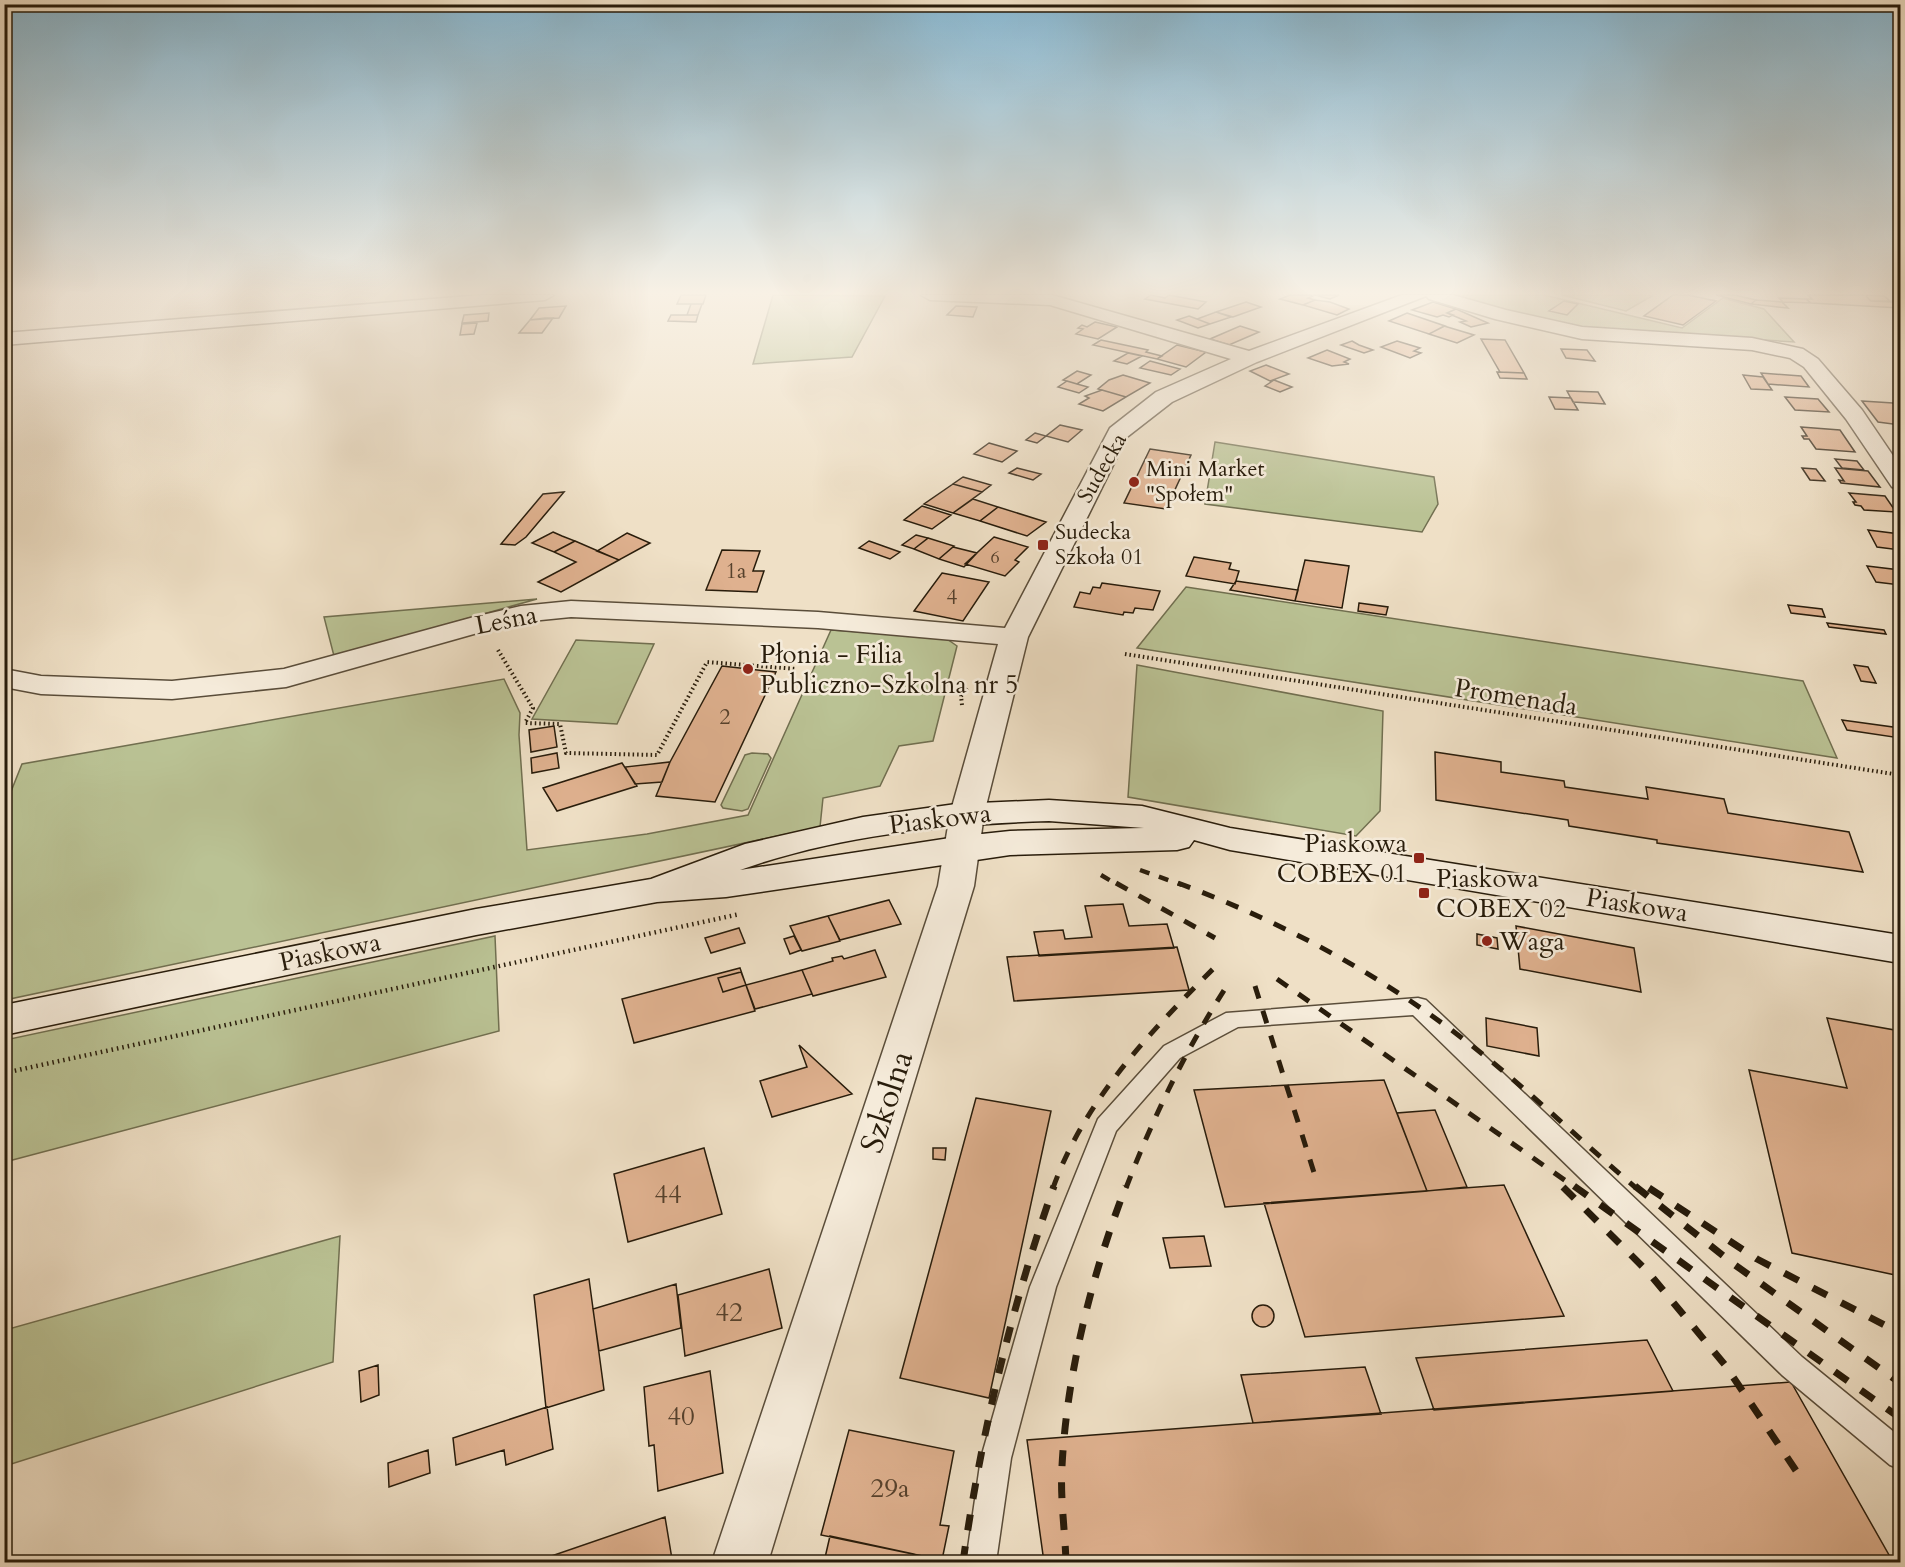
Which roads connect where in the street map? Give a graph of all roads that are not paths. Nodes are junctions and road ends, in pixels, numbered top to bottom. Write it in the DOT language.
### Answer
graph roads {
  1 [pos="1228,368"];
  2 [pos="1815,368"];
  3 [pos="1900,482"];
  4 [pos="1014,637"];
  5 [pos="4,678"];
  6 [pos="965,831"];
  7 [pos="1900,949"];
  8 [pos="4,1020"];
  9 [pos="1900,1455"];
  10 [pos="740,1563"];
  11 [pos="981,1563"];
  1 -- 4 [label="street, Sudecka"];
  2 -- 3 [label="street"];
  4 -- 5 [label="street, Leśna"];
  4 -- 6 [label="street, Szkolna"];
  6 -- 7 [label="street, Piaskowa"];
  6 -- 8 [label="street, Piaskowa"];
  6 -- 10 [label="street, Szkolna"];
  9 -- 11 [label="lane"];
}
